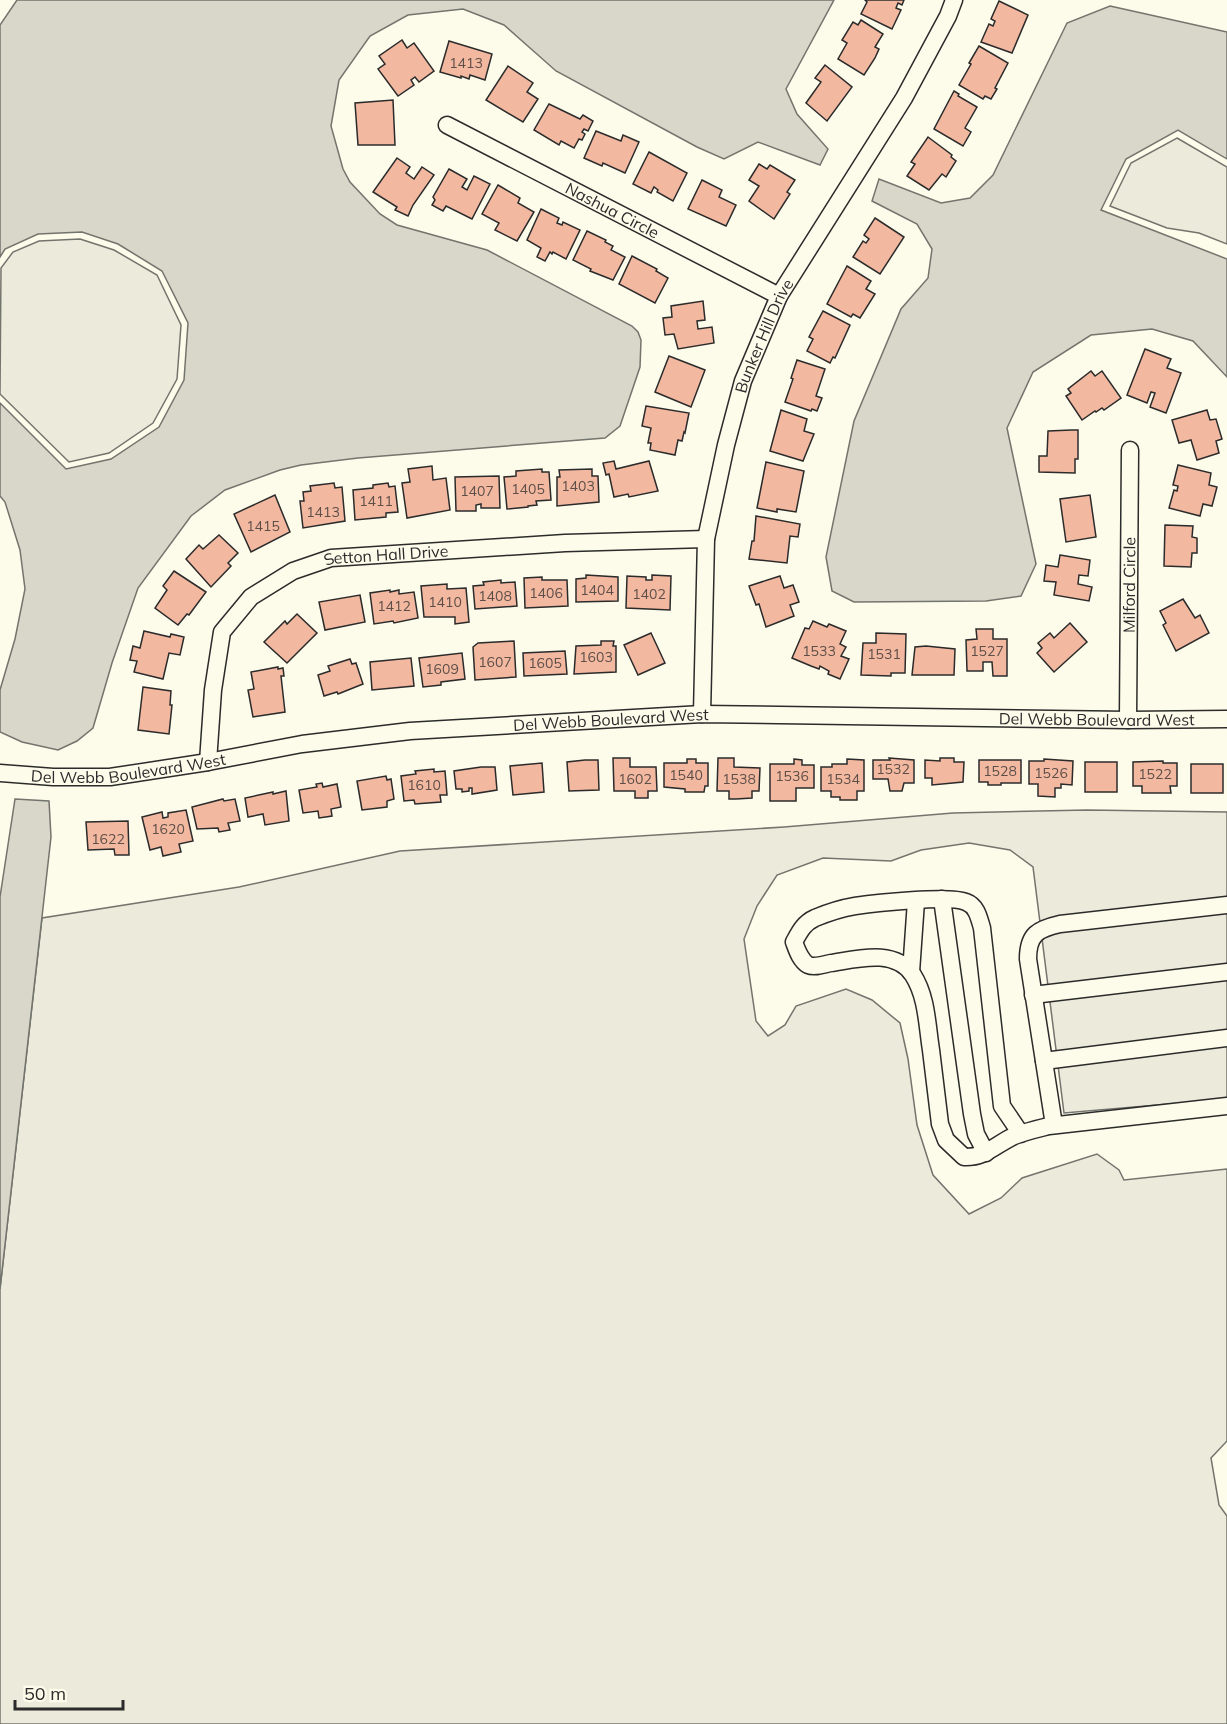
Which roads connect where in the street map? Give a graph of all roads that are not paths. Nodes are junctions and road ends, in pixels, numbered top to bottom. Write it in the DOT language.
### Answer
graph roads {
  1 [pos="954,0"];
  2 [pos="447,125"];
  3 [pos="779,296"];
  4 [pos="1130,450"];
  5 [pos="706,539"];
  6 [pos="702,714"];
  7 [pos="1227,719"];
  8 [pos="1128,720"];
  9 [pos="208,762"];
  10 [pos="0,773"];
  11 [pos="942,899"];
  12 [pos="916,901"];
  13 [pos="1227,905"];
  14 [pos="911,972"];
  15 [pos="1227,972"];
  16 [pos="1033,995"];
  17 [pos="1227,1038"];
  18 [pos="1044,1061"];
  19 [pos="1227,1106"];
  20 [pos="1054,1125"];
  21 [pos="1021,1134"];
  22 [pos="986,1153"];
  1 -- 3 [label="street, Bunker Hill Drive"];
  2 -- 3 [label="street, Nashua Circle"];
  3 -- 5 [label="street, Bunker Hill Drive"];
  4 -- 8 [label="street, Milford Circle"];
  5 -- 6 [label="street, Bunker Hill Drive"];
  5 -- 9 [label="street, Setton Hall Drive"];
  6 -- 8 [label="street, Del Webb Boulevard West"];
  6 -- 9 [label="street, Del Webb Boulevard West"];
  7 -- 8 [label="street, Del Webb Boulevard West"];
  9 -- 10 [label="street, Del Webb Boulevard West"];
  11 -- 12 [label="street"];
  11 -- 21 [label="street"];
  11 -- 22 [label="street"];
  12 -- 14 [label="street"];
  12 -- 14 [label="street"];
  13 -- 16 [label="street"];
  14 -- 22 [label="street"];
  15 -- 16 [label="street"];
  16 -- 18 [label="street"];
  17 -- 18 [label="street"];
  18 -- 20 [label="street"];
  19 -- 20 [label="street"];
  20 -- 21 [label="street"];
  21 -- 22 [label="street"];
}
